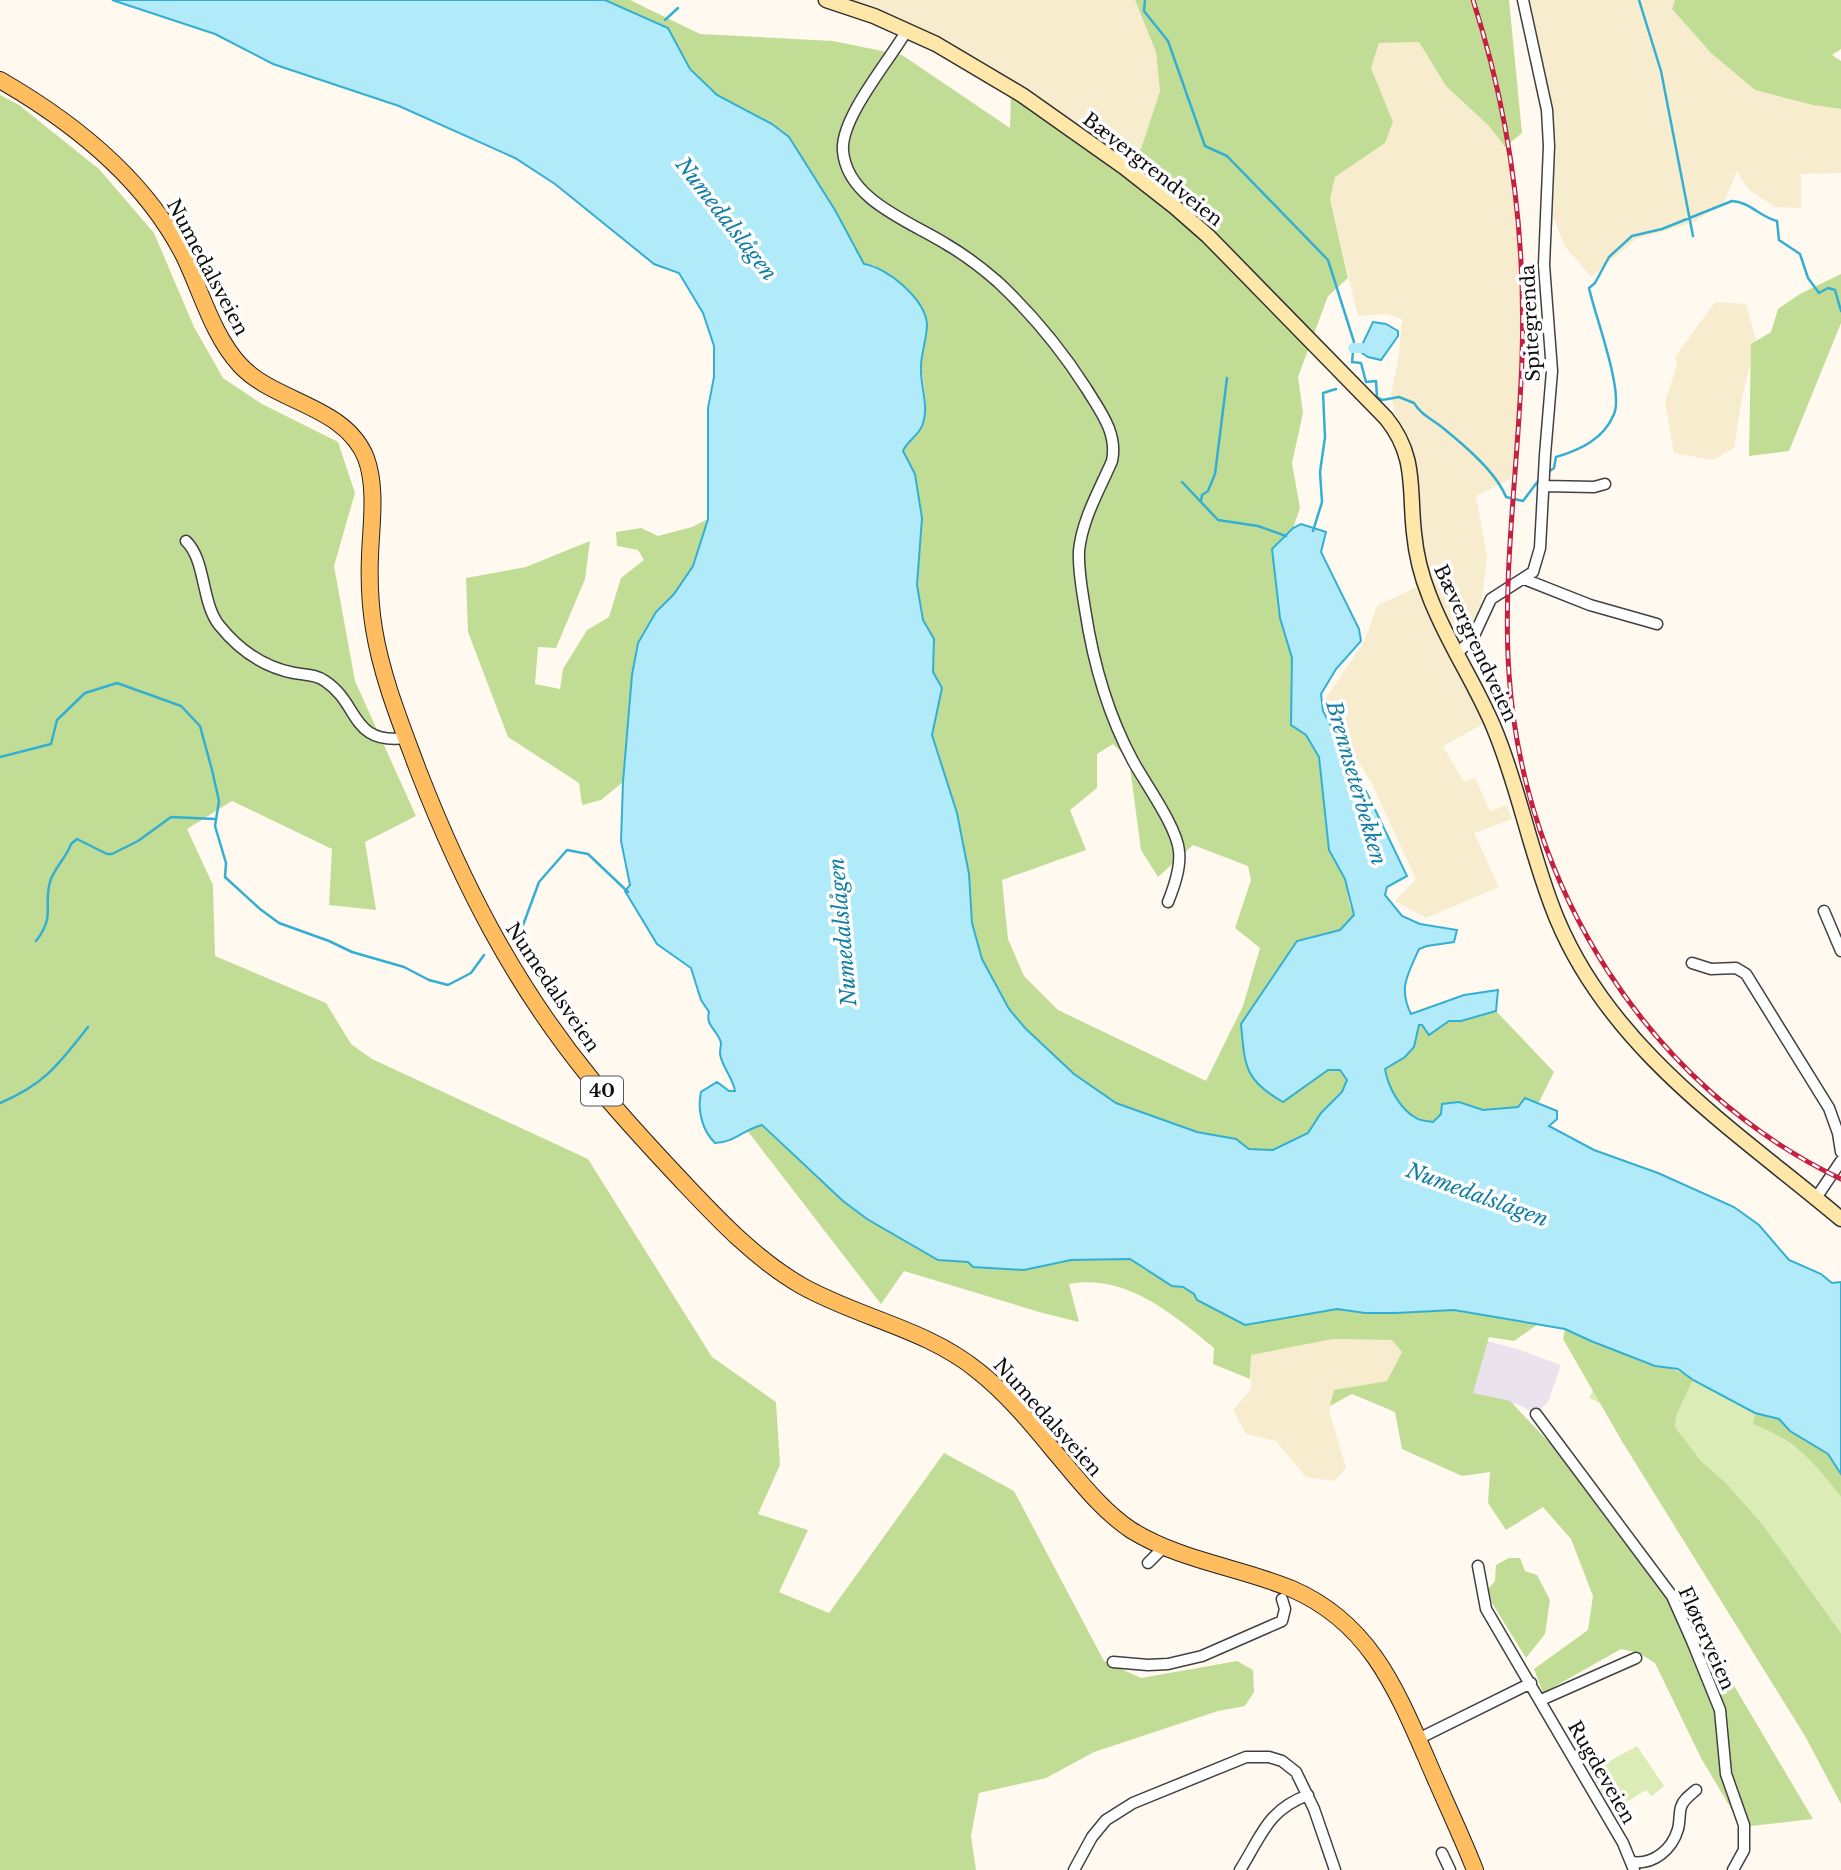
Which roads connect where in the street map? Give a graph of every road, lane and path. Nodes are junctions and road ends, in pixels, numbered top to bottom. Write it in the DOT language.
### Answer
graph roads {
  1 [pos="827,0"];
  2 [pos="1523,0"];
  3 [pos="907,30"];
  4 [pos="0,80"];
  5 [pos="1605,484"];
  6 [pos="1543,486"];
  7 [pos="186,541"];
  8 [pos="1524,579"];
  9 [pos="1657,624"];
  10 [pos="1457,653"];
  11 [pos="406,738"];
  12 [pos="1168,902"];
  13 [pos="1824,911"];
  14 [pos="1841,951"];
  15 [pos="1692,963"];
  16 [pos="1841,1152"];
  17 [pos="1841,1161"];
  18 [pos="1816,1198"];
  19 [pos="1841,1219"];
  20 [pos="1536,1414"];
  21 [pos="1164,1547"];
  22 [pos="1148,1563"];
  23 [pos="1478,1566"];
  24 [pos="1282,1599"];
  25 [pos="1636,1658"];
  26 [pos="1113,1662"];
  27 [pos="1531,1684"];
  28 [pos="1541,1700"];
  29 [pos="1418,1739"];
  30 [pos="1696,1790"];
  31 [pos="1308,1795"];
  32 [pos="1443,1853"];
  33 [pos="1633,1866"];
  34 [pos="1074,1870"];
  35 [pos="1240,1870"];
  36 [pos="1335,1870"];
  37 [pos="1450,1870"];
  38 [pos="1475,1870"];
  39 [pos="1734,1870"];
  1 -- 3 [label="main road, Bævergrendveien"];
  2 -- 6 [label="street, Spitegrenda"];
  3 -- 10 [label="main road, Bævergrendveien"];
  3 -- 12 [label="street"];
  4 -- 11 [label="main road, Numedalsveien / 40"];
  5 -- 6 [label="street"];
  6 -- 8 [label="street, Spitegrenda"];
  7 -- 11 [label="street"];
  8 -- 9 [label="street"];
  8 -- 10 [label="street"];
  10 -- 18 [label="main road, Bævergrendveien"];
  11 -- 21 [label="main road, Numedalsveien / 40"];
  13 -- 14 [label="street"];
  15 -- 16 [label="street"];
  17 -- 18 [label="street"];
  18 -- 19 [label="main road, Bævergrendveien"];
  20 -- 39 [label="street, Fløterveien"];
  21 -- 22 [label="street"];
  21 -- 29 [label="main road, Numedalsveien / 40"];
  23 -- 27 [label="street, Rugdeveien"];
  24 -- 26 [label="street"];
  25 -- 28 [label="street"];
  27 -- 28 [label="street, Rugdeveien"];
  27 -- 29 [label="street"];
  28 -- 33 [label="street, Rugdeveien"];
  29 -- 38 [label="main road, Numedalsveien / 40"];
  30 -- 33 [label="street, Rugdeveien"];
  31 -- 34 [label="street"];
  31 -- 35 [label="street"];
  31 -- 36 [label="street"];
  32 -- 37 [label="street"];
}
